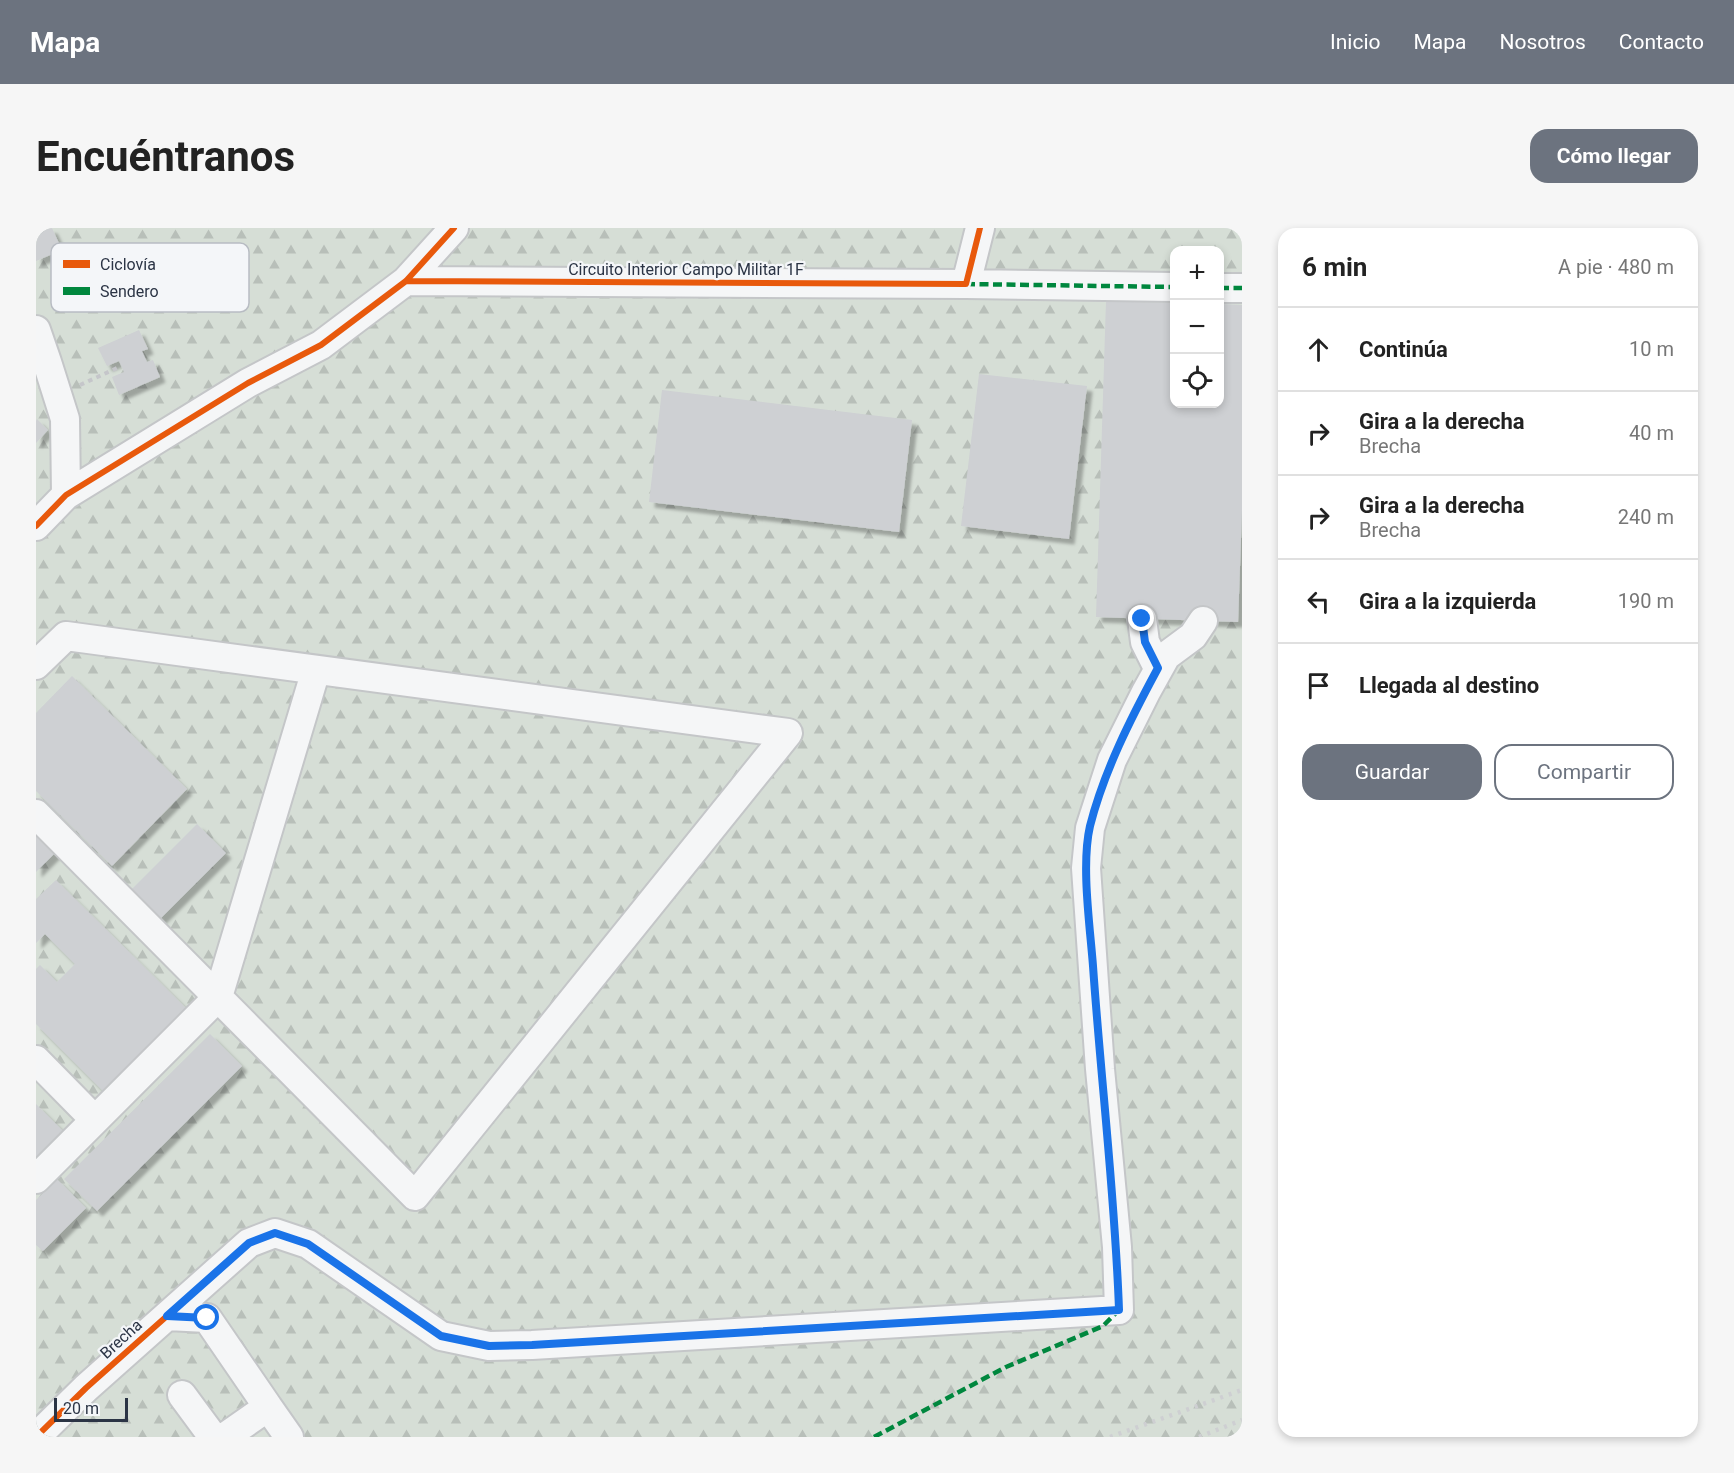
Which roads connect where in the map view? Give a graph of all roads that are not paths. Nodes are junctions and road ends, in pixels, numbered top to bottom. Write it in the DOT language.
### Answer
graph roads {
  1 [pos="454,228"];
  2 [pos="980,228"];
  3 [pos="406,281"];
  4 [pos="966,284"];
  5 [pos="1170,287"];
  6 [pos="1224,288"];
  7 [pos="1242,288"];
  8 [pos="36,330"];
  9 [pos="54,386"];
  10 [pos="66,495"];
  11 [pos="36,526"];
  12 [pos="1142,619"];
  13 [pos="1203,621"];
  14 [pos="36,665"];
  15 [pos="1158,668"];
  16 [pos="316,670"];
  17 [pos="36,814"];
  18 [pos="218,997"];
  19 [pos="36,1060"];
  20 [pos="95,1120"];
  21 [pos="36,1179"];
  22 [pos="167,1316"];
  23 [pos="182,1395"];
  24 [pos="268,1407"];
  25 [pos="36,1437"];
  26 [pos="213,1437"];
  27 [pos="225,1437"];
  28 [pos="289,1437"];
  1 -- 3 [label="street"];
  2 -- 4 [label="street"];
  3 -- 4 [label="street, Circuito Interior Campo Militar 1F"];
  3 -- 10 [label="street"];
  4 -- 5 [label="street, Circuito Interior Campo Militar 1F"];
  6 -- 7 [label="street"];
  8 -- 9 [label="street"];
  9 -- 10 [label="street"];
  10 -- 11 [label="street"];
  12 -- 15 [label="street"];
  13 -- 15 [label="street"];
  14 -- 16 [label="street"];
  15 -- 22 [label="street, Brecha"];
  16 -- 18 [label="street"];
  16 -- 18 [label="street"];
  17 -- 18 [label="street"];
  18 -- 20 [label="street"];
  19 -- 20 [label="street"];
  20 -- 21 [label="street"];
  22 -- 24 [label="street"];
  22 -- 25 [label="street, Brecha"];
  23 -- 26 [label="street"];
  24 -- 27 [label="street"];
  24 -- 28 [label="street"];
}
